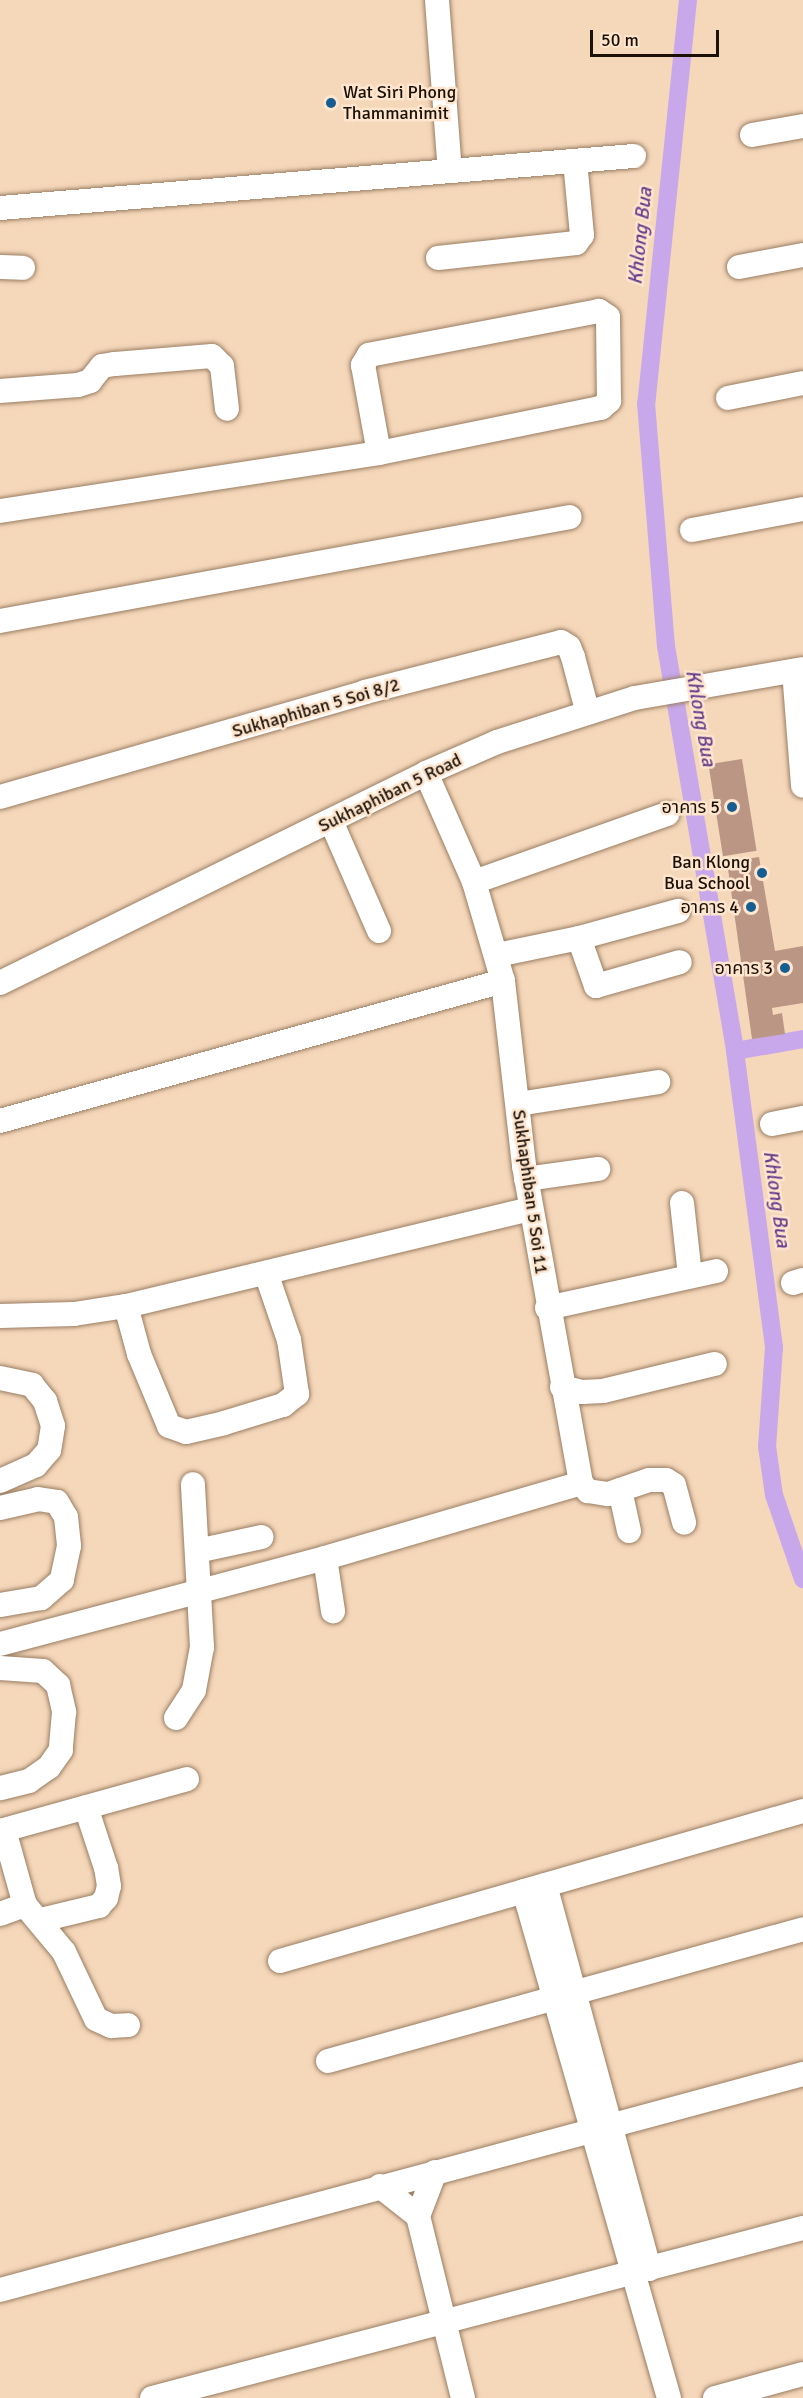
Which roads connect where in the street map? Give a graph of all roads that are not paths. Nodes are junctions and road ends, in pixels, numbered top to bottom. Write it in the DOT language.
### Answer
graph roads {
  1 [pos="437,0"];
  2 [pos="803,126"];
  3 [pos="752,135"];
  4 [pos="634,156"];
  5 [pos="574,161"];
  6 [pos="450,171"];
  7 [pos="0,207"];
  8 [pos="803,255"];
  9 [pos="438,258"];
  10 [pos="739,267"];
  11 [pos="803,383"];
  12 [pos="0,391"];
  13 [pos="728,398"];
  14 [pos="227,409"];
  15 [pos="379,453"];
  16 [pos="803,509"];
  17 [pos="0,512"];
  18 [pos="570,517"];
  19 [pos="692,530"];
  20 [pos="0,621"];
  21 [pos="798,670"];
  22 [pos="587,710"];
  23 [pos="426,773"];
  24 [pos="803,786"];
  25 [pos="0,797"];
  26 [pos="667,814"];
  27 [pos="331,821"];
  28 [pos="474,882"];
  29 [pos="678,911"];
  30 [pos="379,931"];
  31 [pos="579,938"];
  32 [pos="497,955"];
  33 [pos="680,962"];
  34 [pos="503,981"];
  35 [pos="0,983"];
  36 [pos="658,1082"];
  37 [pos="518,1104"];
  38 [pos="803,1118"];
  39 [pos="0,1121"];
  40 [pos="772,1124"];
  41 [pos="598,1168"];
  42 [pos="526,1179"];
  43 [pos="682,1203"];
  44 [pos="531,1209"];
  45 [pos="716,1271"];
  46 [pos="266,1273"];
  47 [pos="690,1276"];
  48 [pos="126,1306"];
  49 [pos="547,1308"];
  50 [pos="0,1316"];
  51 [pos="715,1364"];
  52 [pos="0,1377"];
  53 [pos="562,1387"];
  54 [pos="0,1481"];
  55 [pos="581,1483"];
  56 [pos="193,1484"];
  57 [pos="620,1490"];
  58 [pos="0,1508"];
  59 [pos="684,1523"];
  60 [pos="629,1531"];
  61 [pos="262,1538"];
  62 [pos="196,1551"];
  63 [pos="325,1558"];
  64 [pos="199,1592"];
  65 [pos="0,1605"];
  66 [pos="333,1611"];
  67 [pos="0,1644"];
  68 [pos="0,1668"];
  69 [pos="176,1718"];
  70 [pos="188,1779"];
  71 [pos="0,1788"];
  72 [pos="86,1807"];
  73 [pos="803,1811"];
  74 [pos="2,1830"];
  75 [pos="535,1888"];
  76 [pos="33,1913"];
  77 [pos="0,1914"];
  78 [pos="803,1929"];
  79 [pos="280,1961"];
  80 [pos="565,1996"];
  81 [pos="128,2025"];
  82 [pos="328,2061"];
  83 [pos="803,2073"];
  84 [pos="601,2128"];
  85 [pos="435,2172"];
  86 [pos="380,2186"];
  87 [pos="418,2216"];
  88 [pos="803,2228"];
  89 [pos="640,2271"];
  90 [pos="0,2290"];
  91 [pos="444,2323"];
  92 [pos="803,2374"];
  93 [pos="152,2398"];
  94 [pos="463,2398"];
  95 [pos="669,2398"];
  96 [pos="715,2398"];
  1 -- 6 [label="street"];
  2 -- 3 [label="street"];
  4 -- 5 [label="street"];
  5 -- 6 [label="street"];
  5 -- 9 [label="street"];
  6 -- 7 [label="street"];
  8 -- 10 [label="street"];
  11 -- 13 [label="street"];
  12 -- 14 [label="street"];
  15 -- 15 [label="street"];
  15 -- 17 [label="street"];
  16 -- 19 [label="street"];
  18 -- 20 [label="street"];
  21 -- 22 [label="street, Sukhaphiban 5 Road"];
  21 -- 24 [label="street"];
  22 -- 23 [label="street, Sukhaphiban 5 Road"];
  22 -- 25 [label="street, Sukhaphiban 5 Soi 8/2"];
  23 -- 27 [label="street, Sukhaphiban 5 Road"];
  23 -- 28 [label="street, Sukhaphiban 5 Soi 11"];
  26 -- 28 [label="street"];
  27 -- 30 [label="street"];
  27 -- 35 [label="street, Sukhaphiban 5 Road"];
  28 -- 32 [label="street, Sukhaphiban 5 Soi 11"];
  29 -- 31 [label="street"];
  31 -- 32 [label="street"];
  31 -- 33 [label="street"];
  32 -- 34 [label="street, Sukhaphiban 5 Soi 11"];
  34 -- 37 [label="street, Sukhaphiban 5 Soi 11"];
  34 -- 39 [label="street"];
  36 -- 37 [label="street"];
  37 -- 42 [label="street, Sukhaphiban 5 Soi 11"];
  38 -- 40 [label="street"];
  41 -- 42 [label="street"];
  42 -- 44 [label="street, Sukhaphiban 5 Soi 11"];
  43 -- 47 [label="street"];
  44 -- 46 [label="street"];
  44 -- 49 [label="street, Sukhaphiban 5 Soi 11"];
  45 -- 47 [label="street"];
  46 -- 48 [label="street"];
  46 -- 48 [label="street"];
  47 -- 49 [label="street"];
  48 -- 50 [label="street"];
  49 -- 53 [label="street, Sukhaphiban 5 Soi 11"];
  51 -- 53 [label="street"];
  52 -- 54 [label="street"];
  53 -- 55 [label="street, Sukhaphiban 5 Soi 11"];
  55 -- 57 [label="street"];
  55 -- 63 [label="street"];
  56 -- 62 [label="street"];
  57 -- 59 [label="street"];
  57 -- 60 [label="street"];
  58 -- 65 [label="street"];
  61 -- 62 [label="street"];
  62 -- 64 [label="street"];
  63 -- 64 [label="street"];
  63 -- 66 [label="street"];
  64 -- 67 [label="street"];
  64 -- 69 [label="street"];
  68 -- 71 [label="street"];
  70 -- 72 [label="street"];
  72 -- 74 [label="street"];
  72 -- 76 [label="street"];
  73 -- 75 [label="street"];
  74 -- 76 [label="street"];
  75 -- 79 [label="street"];
  75 -- 80 [label="street"];
  76 -- 77 [label="street"];
  76 -- 81 [label="street"];
  78 -- 80 [label="street"];
  80 -- 82 [label="street"];
  80 -- 84 [label="street"];
  83 -- 84 [label="street"];
  84 -- 85 [label="street"];
  84 -- 89 [label="street"];
  85 -- 86 [label="street"];
  85 -- 87 [label="street"];
  86 -- 87 [label="street"];
  86 -- 90 [label="street"];
  87 -- 91 [label="street"];
  88 -- 89 [label="street"];
  89 -- 91 [label="street"];
  89 -- 95 [label="street"];
  91 -- 93 [label="street"];
  91 -- 94 [label="street"];
  92 -- 96 [label="street"];
}
